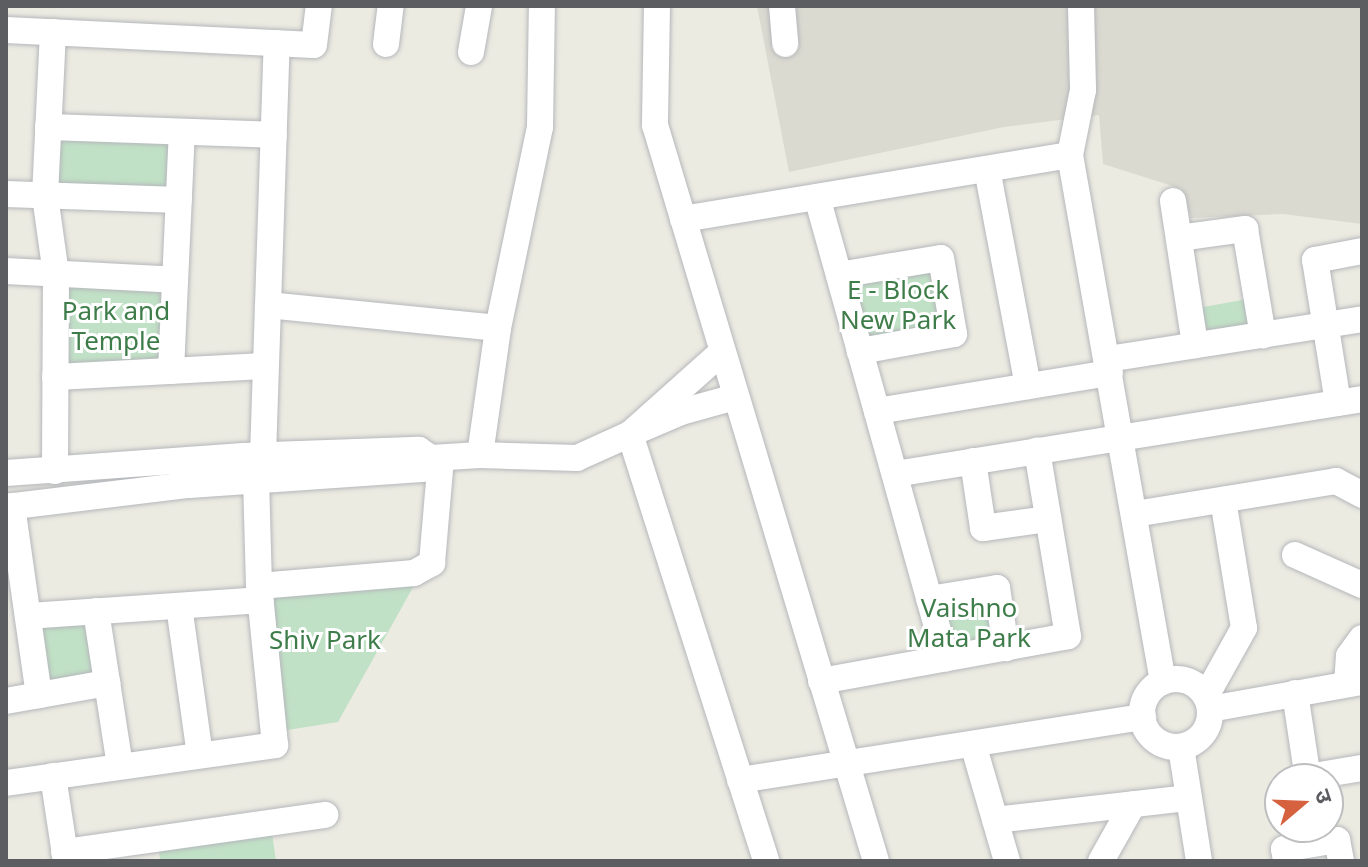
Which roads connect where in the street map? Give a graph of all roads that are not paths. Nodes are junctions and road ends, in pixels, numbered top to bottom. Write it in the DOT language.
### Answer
graph roads {
  1 [pos="12,6"];
  2 [pos="319,6"];
  3 [pos="391,6"];
  4 [pos="479,6"];
  5 [pos="542,6"];
  6 [pos="657,6"];
  7 [pos="782,6"];
  8 [pos="1081,6"];
  9 [pos="6,30"];
  10 [pos="53,32"];
  11 [pos="277,43"];
  12 [pos="386,44"];
  13 [pos="785,44"];
  14 [pos="471,52"];
  15 [pos="48,127"];
  16 [pos="182,132"];
  17 [pos="274,135"];
  18 [pos="1070,155"];
  19 [pos="987,169"];
  20 [pos="6,194"];
  21 [pos="45,196"];
  22 [pos="817,197"];
  23 [pos="179,200"];
  24 [pos="1173,201"];
  25 [pos="683,219"];
  26 [pos="1179,238"];
  27 [pos="1362,251"];
  28 [pos="6,271"];
  29 [pos="56,274"];
  30 [pos="839,275"];
  31 [pos="175,280"];
  32 [pos="268,305"];
  33 [pos="1362,319"];
  34 [pos="1326,325"];
  35 [pos="498,328"];
  36 [pos="1263,335"];
  37 [pos="1195,345"];
  38 [pos="860,351"];
  39 [pos="722,352"];
  40 [pos="265,366"];
  41 [pos="1109,366"];
  42 [pos="171,371"];
  43 [pos="55,377"];
  44 [pos="1028,386"];
  45 [pos="735,397"];
  46 [pos="1350,401"];
  47 [pos="877,411"];
  48 [pos="630,434"];
  49 [pos="1122,438"];
  50 [pos="1037,451"];
  51 [pos="480,455"];
  52 [pos="436,458"];
  53 [pos="973,461"];
  54 [pos="260,468"];
  55 [pos="55,471"];
  56 [pos="6,473"];
  57 [pos="895,474"];
  58 [pos="1362,495"];
  59 [pos="1223,500"];
  60 [pos="9,507"];
  61 [pos="1135,514"];
  62 [pos="1048,519"];
  63 [pos="1295,555"];
  64 [pos="1362,585"];
  65 [pos="259,593"];
  66 [pos="929,599"];
  67 [pos="179,606"];
  68 [pos="96,611"];
  69 [pos="28,616"];
  70 [pos="1362,638"];
  71 [pos="1006,648"];
  72 [pos="946,658"];
  73 [pos="821,681"];
  74 [pos="1163,682"];
  75 [pos="107,683"];
  76 [pos="1354,683"];
  77 [pos="1295,693"];
  78 [pos="39,695"];
  79 [pos="6,701"];
  80 [pos="1208,702"];
  81 [pos="1143,717"];
  82 [pos="973,744"];
  83 [pos="1181,747"];
  84 [pos="200,755"];
  85 [pos="1306,763"];
  86 [pos="847,764"];
  87 [pos="120,766"];
  88 [pos="53,776"];
  89 [pos="740,780"];
  90 [pos="6,783"];
  91 [pos="1189,798"];
  92 [pos="1133,804"];
  93 [pos="325,815"];
  94 [pos="995,820"];
  95 [pos="1298,843"];
  96 [pos="147,851"];
  97 [pos="65,856"];
  98 [pos="766,861"];
  99 [pos="876,861"];
  100 [pos="1007,861"];
  101 [pos="1101,861"];
  102 [pos="1199,861"];
  103 [pos="1286,861"];
  1 -- 9 [label="street"];
  2 -- 11 [label="street"];
  3 -- 12 [label="street"];
  4 -- 14 [label="street"];
  5 -- 35 [label="street"];
  6 -- 25 [label="street"];
  7 -- 13 [label="street"];
  8 -- 18 [label="street"];
  9 -- 10 [label="street"];
  10 -- 11 [label="street"];
  10 -- 15 [label="street"];
  11 -- 17 [label="street"];
  15 -- 16 [label="street"];
  15 -- 21 [label="street"];
  16 -- 17 [label="street"];
  16 -- 23 [label="street"];
  17 -- 32 [label="street"];
  18 -- 19 [label="street"];
  18 -- 41 [label="street"];
  19 -- 22 [label="street"];
  19 -- 44 [label="street"];
  20 -- 21 [label="street"];
  21 -- 23 [label="street"];
  21 -- 29 [label="street"];
  22 -- 25 [label="street"];
  22 -- 30 [label="street"];
  23 -- 31 [label="street"];
  24 -- 26 [label="street"];
  25 -- 39 [label="street"];
  26 -- 36 [label="street"];
  26 -- 37 [label="street"];
  27 -- 34 [label="street"];
  28 -- 29 [label="street"];
  29 -- 31 [label="street"];
  29 -- 43 [label="street"];
  30 -- 38 [label="street"];
  30 -- 38 [label="street"];
  31 -- 42 [label="street"];
  32 -- 35 [label="street"];
  32 -- 40 [label="street"];
  33 -- 34 [label="street"];
  34 -- 36 [label="street"];
  34 -- 46 [label="street"];
  35 -- 51 [label="street"];
  36 -- 37 [label="street"];
  37 -- 41 [label="street"];
  38 -- 47 [label="street"];
  39 -- 45 [label="street"];
  39 -- 48 [label="street"];
  40 -- 42 [label="street"];
  40 -- 54 [label="street"];
  41 -- 44 [label="street"];
  41 -- 49 [label="street"];
  42 -- 43 [label="street"];
  43 -- 55 [label="street"];
  44 -- 47 [label="street"];
  45 -- 48 [label="street"];
  45 -- 73 [label="street"];
  46 -- 49 [label="street"];
  47 -- 57 [label="street"];
  48 -- 51 [label="street"];
  48 -- 89 [label="street"];
  49 -- 50 [label="street"];
  49 -- 61 [label="street"];
  50 -- 53 [label="street"];
  50 -- 62 [label="street"];
  51 -- 52 [label="street"];
  52 -- 54 [label="street"];
  52 -- 65 [label="street"];
  53 -- 57 [label="street"];
  53 -- 62 [label="street"];
  54 -- 55 [label="street"];
  54 -- 60 [label="street"];
  54 -- 65 [label="street"];
  55 -- 56 [label="street"];
  57 -- 66 [label="street"];
  58 -- 59 [label="street"];
  59 -- 61 [label="street"];
  59 -- 80 [label="street"];
  60 -- 69 [label="street"];
  61 -- 74 [label="street"];
  62 -- 71 [label="street"];
  63 -- 64 [label="street"];
  65 -- 67 [label="street"];
  65 -- 84 [label="street"];
  66 -- 71 [label="street"];
  66 -- 72 [label="street"];
  67 -- 68 [label="street"];
  67 -- 84 [label="street"];
  68 -- 69 [label="street"];
  68 -- 75 [label="street"];
  69 -- 78 [label="street"];
  70 -- 76 [label="street"];
  71 -- 72 [label="street"];
  72 -- 73 [label="street"];
  73 -- 86 [label="street"];
  74 -- 80 [label="street"];
  74 -- 81 [label="street"];
  75 -- 78 [label="street"];
  75 -- 87 [label="street"];
  76 -- 77 [label="street"];
  77 -- 80 [label="street"];
  77 -- 85 [label="street"];
  78 -- 79 [label="street"];
  80 -- 83 [label="street"];
  81 -- 82 [label="street"];
  81 -- 83 [label="street"];
  82 -- 86 [label="street"];
  82 -- 94 [label="street"];
  83 -- 91 [label="street"];
  84 -- 87 [label="street"];
  86 -- 89 [label="street"];
  86 -- 99 [label="street"];
  87 -- 88 [label="street"];
  88 -- 90 [label="street"];
  88 -- 97 [label="street"];
  89 -- 98 [label="street"];
  91 -- 92 [label="street"];
  91 -- 102 [label="street"];
  92 -- 94 [label="street"];
  92 -- 101 [label="street"];
  93 -- 96 [label="street"];
  94 -- 100 [label="street"];
  95 -- 103 [label="street"];
  96 -- 97 [label="street"];
}
